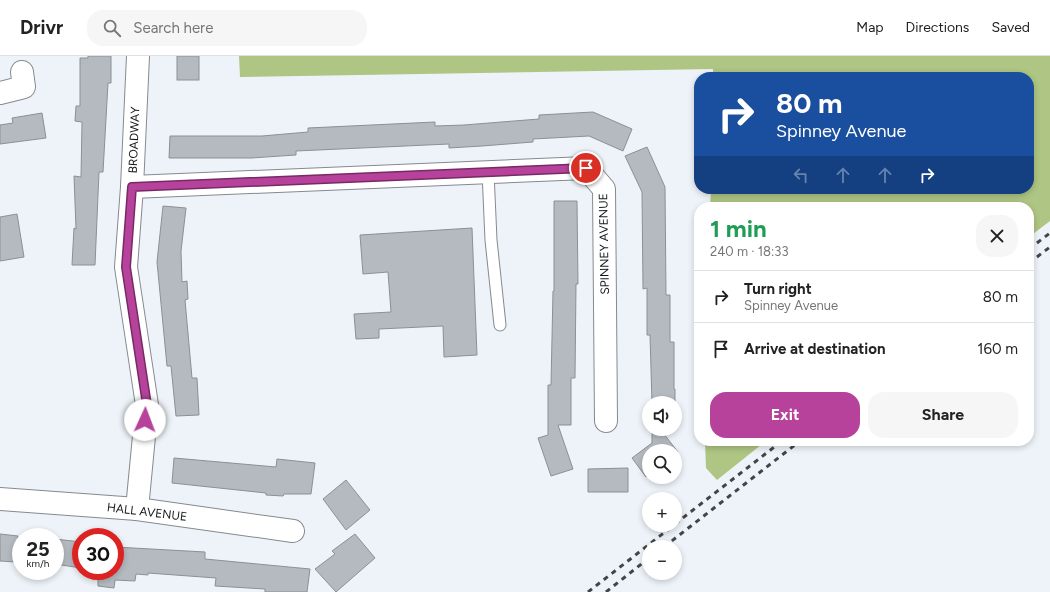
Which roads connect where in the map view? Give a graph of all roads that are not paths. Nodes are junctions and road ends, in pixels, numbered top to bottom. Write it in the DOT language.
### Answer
graph roads {
  1 [pos="138,56"];
  2 [pos="22,72"];
  3 [pos="0,93"];
  4 [pos="488,172"];
  5 [pos="132,187"];
  6 [pos="500,324"];
  7 [pos="606,422"];
  8 [pos="0,499"];
  9 [pos="137,509"];
  10 [pos="294,531"];
  1 -- 5 [label="street, BROADWAY"];
  2 -- 3 [label="street"];
  4 -- 5 [label="street, SPINNEY AVENUE"];
  4 -- 6 [label="lane"];
  4 -- 7 [label="street, SPINNEY AVENUE"];
  5 -- 9 [label="street, BROADWAY"];
  8 -- 9 [label="street, HALL AVENUE"];
  9 -- 10 [label="street, HALL AVENUE"];
}
